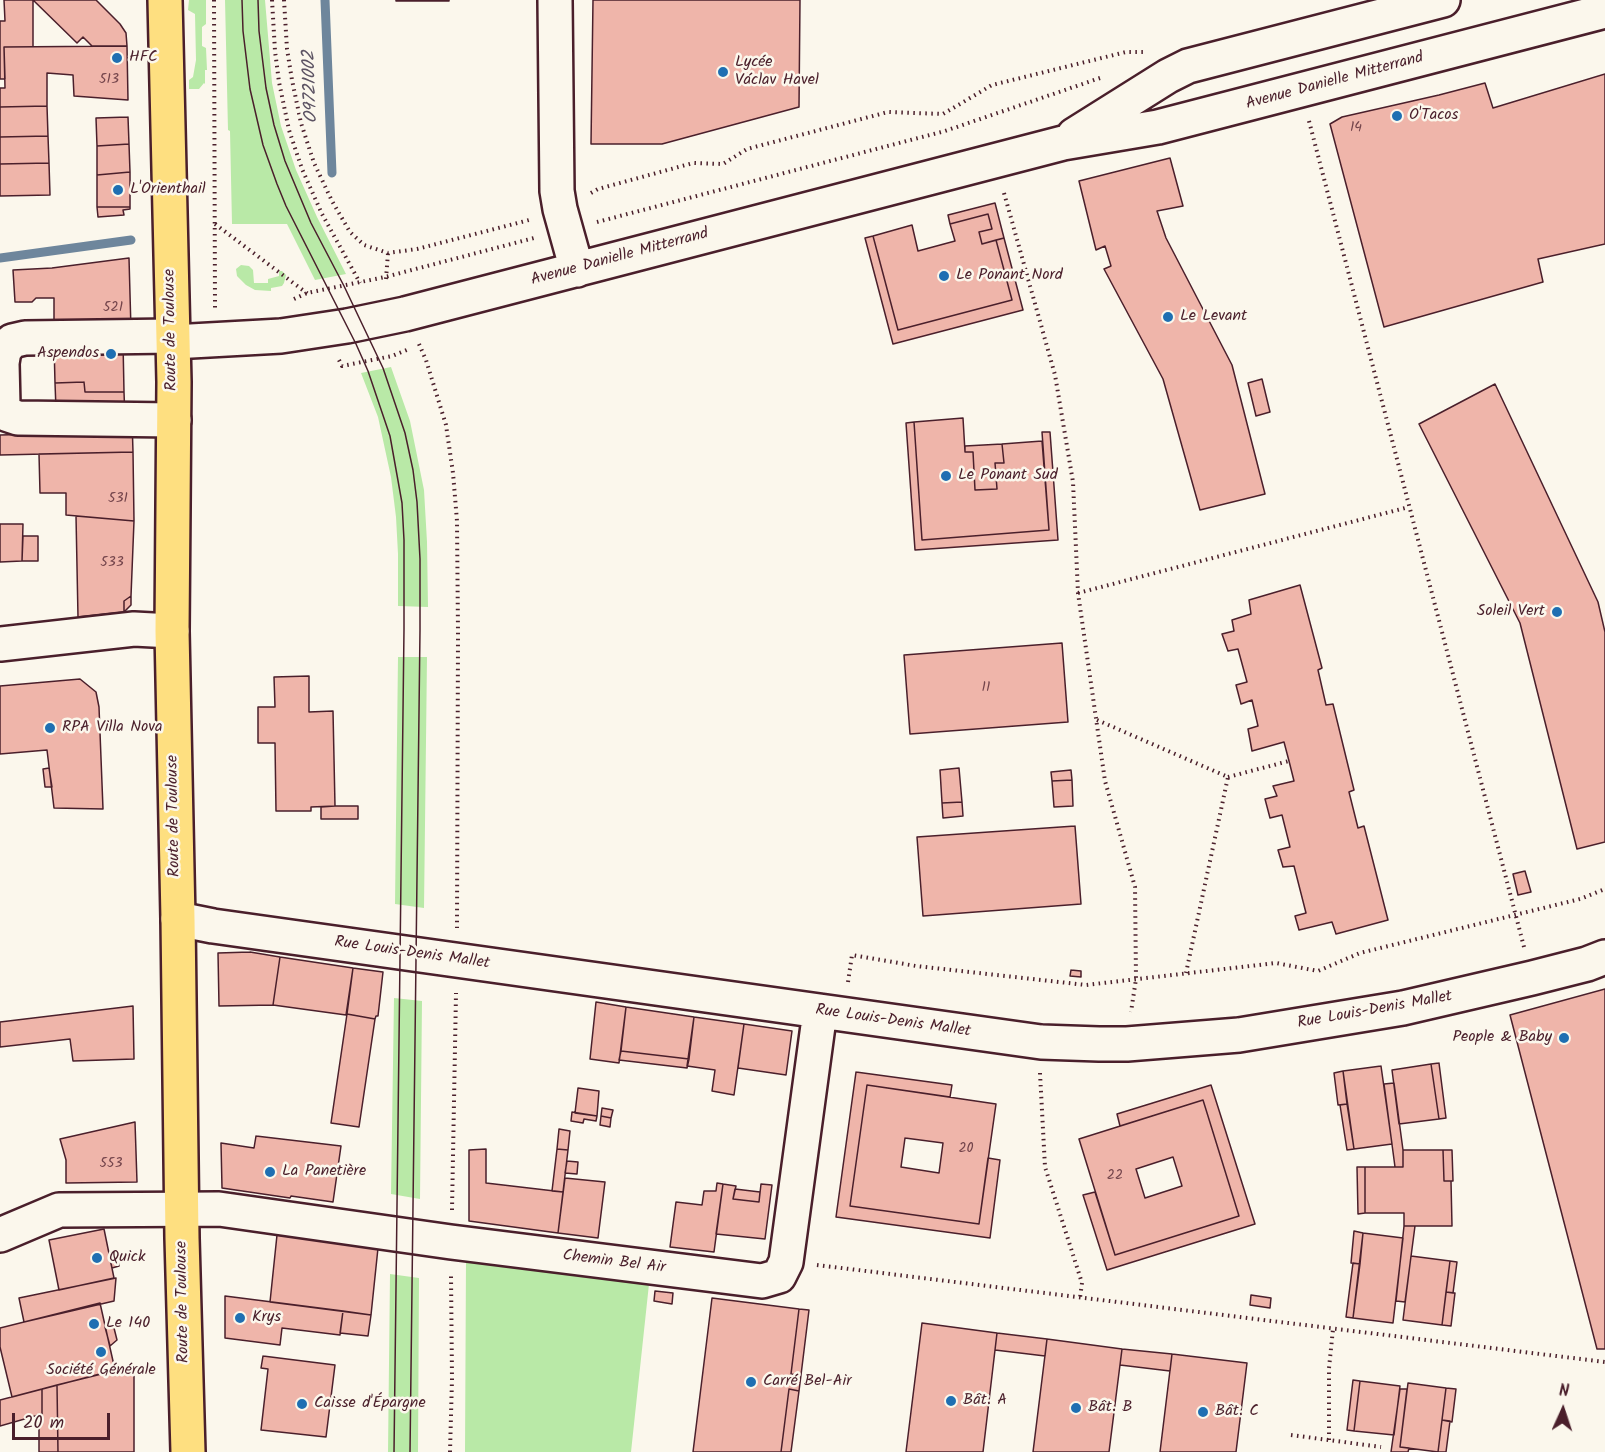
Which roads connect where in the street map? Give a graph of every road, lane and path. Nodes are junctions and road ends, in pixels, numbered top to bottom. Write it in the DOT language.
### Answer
graph roads {
  1 [pos="165,0"];
  2 [pos="214,0"];
  3 [pos="272,0"];
  4 [pos="284,0"];
  5 [pos="555,0"];
  6 [pos="1443,0"];
  7 [pos="1605,11"];
  8 [pos="1137,60"];
  9 [pos="1109,75"];
  10 [pos="1308,115"];
  11 [pos="1063,143"];
  12 [pos="1004,193"];
  13 [pos="563,220"];
  14 [pos="214,224"];
  15 [pos="388,253"];
  16 [pos="577,270"];
  17 [pos="385,277"];
  18 [pos="360,283"];
  19 [pos="307,293"];
  20 [pos="288,301"];
  21 [pos="215,312"];
  22 [pos="405,314"];
  23 [pos="326,330"];
  24 [pos="173,339"];
  25 [pos="174,420"];
  26 [pos="1409,507"];
  27 [pos="1078,593"];
  28 [pos="172,631"];
  29 [pos="0,644"];
  30 [pos="1096,719"];
  31 [pos="1289,761"];
  32 [pos="1228,777"];
  33 [pos="1605,889"];
  34 [pos="1515,915"];
  35 [pos="178,919"];
  36 [pos="1605,957"];
  37 [pos="457,960"];
  38 [pos="1186,973"];
  39 [pos="1532,978"];
  40 [pos="1136,979"];
  41 [pos="831,1013"];
  42 [pos="1041,1042"];
  43 [pos="1127,1044"];
  44 [pos="182,1209"];
  45 [pos="0,1235"];
  46 [pos="451,1242"];
  47 [pos="786,1262"];
  48 [pos="1080,1298"];
  49 [pos="1333,1329"];
  50 [pos="1605,1362"];
  51 [pos="1291,1435"];
  52 [pos="1329,1440"];
  53 [pos="1381,1447"];
  54 [pos="188,1452"];
  55 [pos="450,1452"];
  1 -- 24 [label="main road, Route de Toulouse"];
  2 -- 14 [label="path"];
  3 -- 18 [label="path"];
  4 -- 15 [label="path"];
  5 -- 13 [label="street"];
  6 -- 11 [label="street, Avenue Danielle Mitterrand"];
  7 -- 11 [label="street, Avenue Danielle Mitterrand"];
  8 -- 13 [label="path"];
  9 -- 13 [label="path"];
  10 -- 26 [label="path"];
  11 -- 16 [label="street, Avenue Danielle Mitterrand"];
  12 -- 27 [label="path"];
  13 -- 15 [label="path"];
  13 -- 16 [label="street"];
  13 -- 17 [label="path"];
  14 -- 19 [label="path"];
  14 -- 21 [label="path"];
  15 -- 17 [label="path"];
  16 -- 22 [label="street, Avenue Danielle Mitterrand"];
  17 -- 18 [label="path"];
  17 -- 22 [label="path"];
  18 -- 19 [label="path"];
  19 -- 20 [label="path"];
  19 -- 23 [label="path"];
  22 -- 23 [label="street, Avenue Danielle Mitterrand"];
  22 -- 37 [label="path"];
  23 -- 24 [label="street, Avenue Danielle Mitterrand"];
  24 -- 25 [label="main road, Route de Toulouse"];
  24 -- 25 [label="street, Avenue Danielle Mitterrand"];
  25 -- 28 [label="main road, Route de Toulouse"];
  26 -- 27 [label="path"];
  26 -- 34 [label="path"];
  27 -- 30 [label="path"];
  28 -- 29 [label="street"];
  28 -- 35 [label="main road, Route de Toulouse"];
  30 -- 32 [label="path"];
  30 -- 40 [label="path"];
  31 -- 32 [label="path"];
  32 -- 38 [label="path"];
  33 -- 34 [label="path"];
  34 -- 38 [label="path"];
  34 -- 39 [label="path"];
  35 -- 37 [label="street, Rue Louis-Denis Mallet"];
  35 -- 44 [label="main road, Route de Toulouse"];
  36 -- 39 [label="street, Rue Louis-Denis Mallet"];
  37 -- 41 [label="street, Rue Louis-Denis Mallet"];
  37 -- 46 [label="path"];
  38 -- 40 [label="path"];
  39 -- 43 [label="street, Rue Louis-Denis Mallet"];
  40 -- 41 [label="path"];
  40 -- 43 [label="path"];
  41 -- 42 [label="street, Rue Louis-Denis Mallet"];
  41 -- 47 [label="street"];
  42 -- 43 [label="street, Rue Louis-Denis Mallet"];
  42 -- 48 [label="path"];
  44 -- 45 [label="street, Chemin Bel Air"];
  44 -- 46 [label="street, Chemin Bel Air"];
  44 -- 54 [label="main road, Route de Toulouse"];
  46 -- 47 [label="street, Chemin Bel Air"];
  46 -- 55 [label="path"];
  47 -- 48 [label="path"];
  48 -- 49 [label="path"];
  49 -- 50 [label="path"];
  49 -- 52 [label="path"];
  51 -- 52 [label="path"];
  52 -- 53 [label="path"];
}
